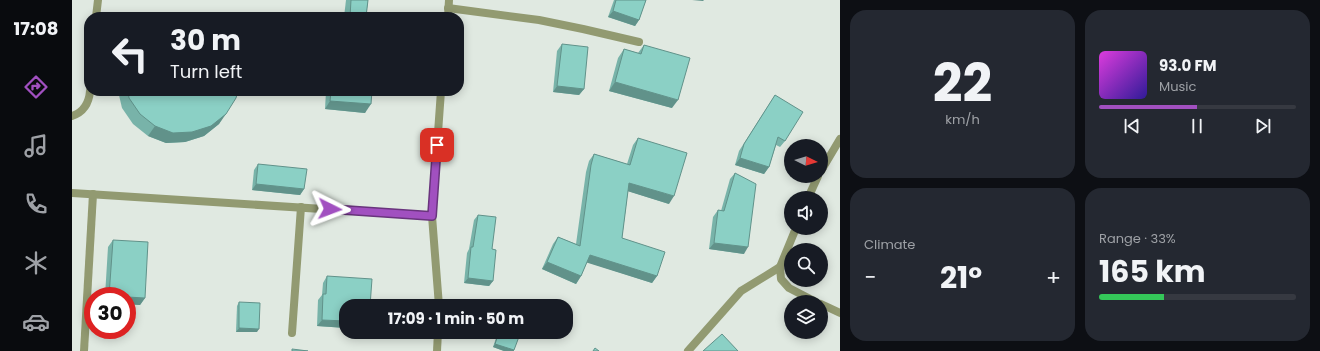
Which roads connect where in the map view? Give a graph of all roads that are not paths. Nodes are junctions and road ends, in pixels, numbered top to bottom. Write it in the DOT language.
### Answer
graph roads {
  1 [pos="98,0"];
  2 [pos="448,8"];
  3 [pos="97,12"];
  4 [pos="639,42"];
  5 [pos="90,96"];
  6 [pos="441,96"];
  7 [pos="72,116"];
  8 [pos="840,139"];
  9 [pos="828,159"];
  10 [pos="72,193"];
  11 [pos="93,194"];
  12 [pos="301,208"];
  13 [pos="432,216"];
  14 [pos="793,235"];
  15 [pos="780,267"];
  16 [pos="802,295"];
  17 [pos="438,299"];
  18 [pos="828,307"];
  19 [pos="840,313"];
  20 [pos="292,333"];
  21 [pos="438,339"];
  22 [pos="84,351"];
  23 [pos="437,351"];
  24 [pos="688,351"];
  1 -- 3 [label="street"];
  2 -- 4 [label="street"];
  5 -- 7 [label="street"];
  6 -- 13 [label="street"];
  8 -- 9 [label="street"];
  10 -- 11 [label="street"];
  11 -- 12 [label="street"];
  11 -- 22 [label="street"];
  12 -- 13 [label="street"];
  12 -- 20 [label="street"];
  13 -- 17 [label="street"];
  14 -- 15 [label="street"];
  15 -- 16 [label="street"];
  15 -- 24 [label="street"];
  18 -- 19 [label="street"];
  21 -- 23 [label="street"];
}
